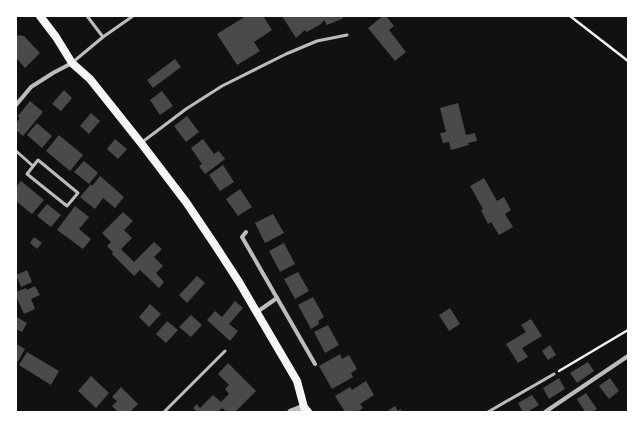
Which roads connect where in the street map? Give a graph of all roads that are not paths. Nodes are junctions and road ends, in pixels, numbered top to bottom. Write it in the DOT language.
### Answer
graph roads {
  1 [pos="40,16"];
  2 [pos="88,16"];
  3 [pos="133,16"];
  4 [pos="347,35"];
  5 [pos="103,37"];
  6 [pos="72,63"];
  7 [pos="16,105"];
  8 [pos="141,143"];
  9 [pos="16,151"];
  10 [pos="33,166"];
  11 [pos="246,232"];
  12 [pos="277,298"];
  13 [pos="256,312"];
  14 [pos="225,351"];
  15 [pos="628,356"];
  16 [pos="315,364"];
  17 [pos="554,374"];
  18 [pos="306,410"];
  19 [pos="164,412"];
  20 [pos="291,412"];
  21 [pos="488,412"];
  22 [pos="545,412"];
  1 -- 6 [label="main road"];
  2 -- 5 [label="lane"];
  3 -- 5 [label="lane"];
  4 -- 8 [label="lane"];
  5 -- 6 [label="lane"];
  6 -- 7 [label="street"];
  6 -- 8 [label="main road"];
  8 -- 13 [label="main road"];
  9 -- 10 [label="lane"];
  10 -- 10 [label="lane"];
  11 -- 12 [label="street"];
  12 -- 13 [label="street"];
  12 -- 16 [label="street"];
  13 -- 18 [label="main road"];
  14 -- 19 [label="lane"];
  15 -- 22 [label="street"];
  17 -- 21 [label="lane"];
  18 -- 20 [label="street"];
}
